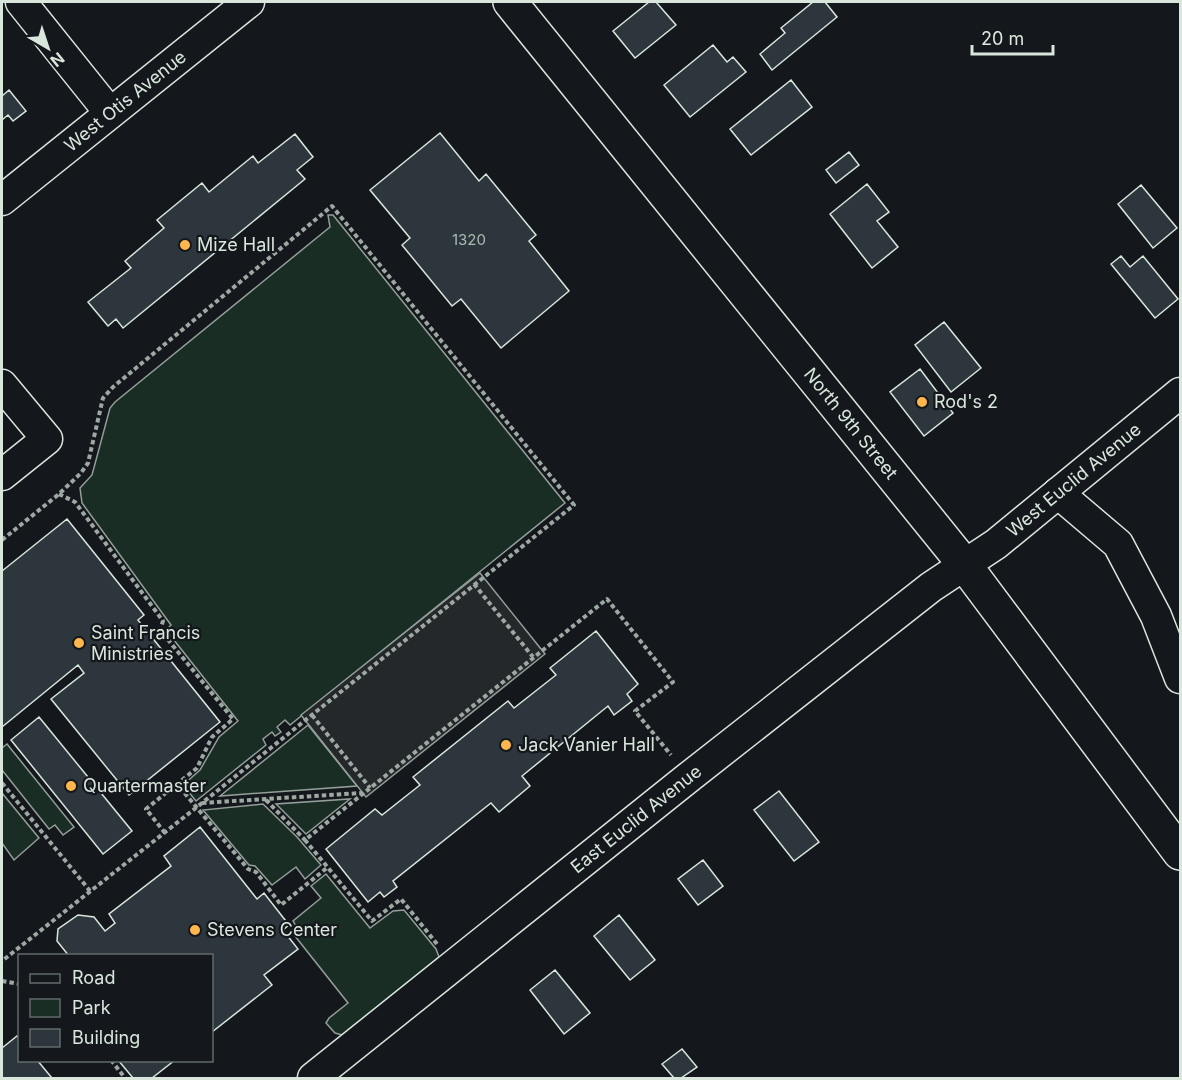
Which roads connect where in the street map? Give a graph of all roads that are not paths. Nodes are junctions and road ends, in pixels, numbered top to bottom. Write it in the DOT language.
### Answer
graph roads {
  1 [pos="21,2"];
  2 [pos="249,2"];
  3 [pos="510,2"];
  4 [pos="110,113"];
  5 [pos="2,200"];
  6 [pos="2,385"];
  7 [pos="1180,393"];
  8 [pos="2,475"];
  9 [pos="1058,493"];
  10 [pos="964,564"];
  11 [pos="1180,678"];
  12 [pos="1180,853"];
  13 [pos="313,1078"];
  1 -- 4 [label="street"];
  2 -- 4 [label="street, West Otis Avenue"];
  3 -- 10 [label="main road, North 9th Street"];
  4 -- 5 [label="street, West Otis Avenue"];
  6 -- 8 [label="street"];
  7 -- 9 [label="street, West Euclid Avenue"];
  9 -- 10 [label="street, West Euclid Avenue"];
  9 -- 11 [label="street"];
  10 -- 12 [label="main road, North 9th Street"];
  10 -- 13 [label="street, East Euclid Avenue"];
}
